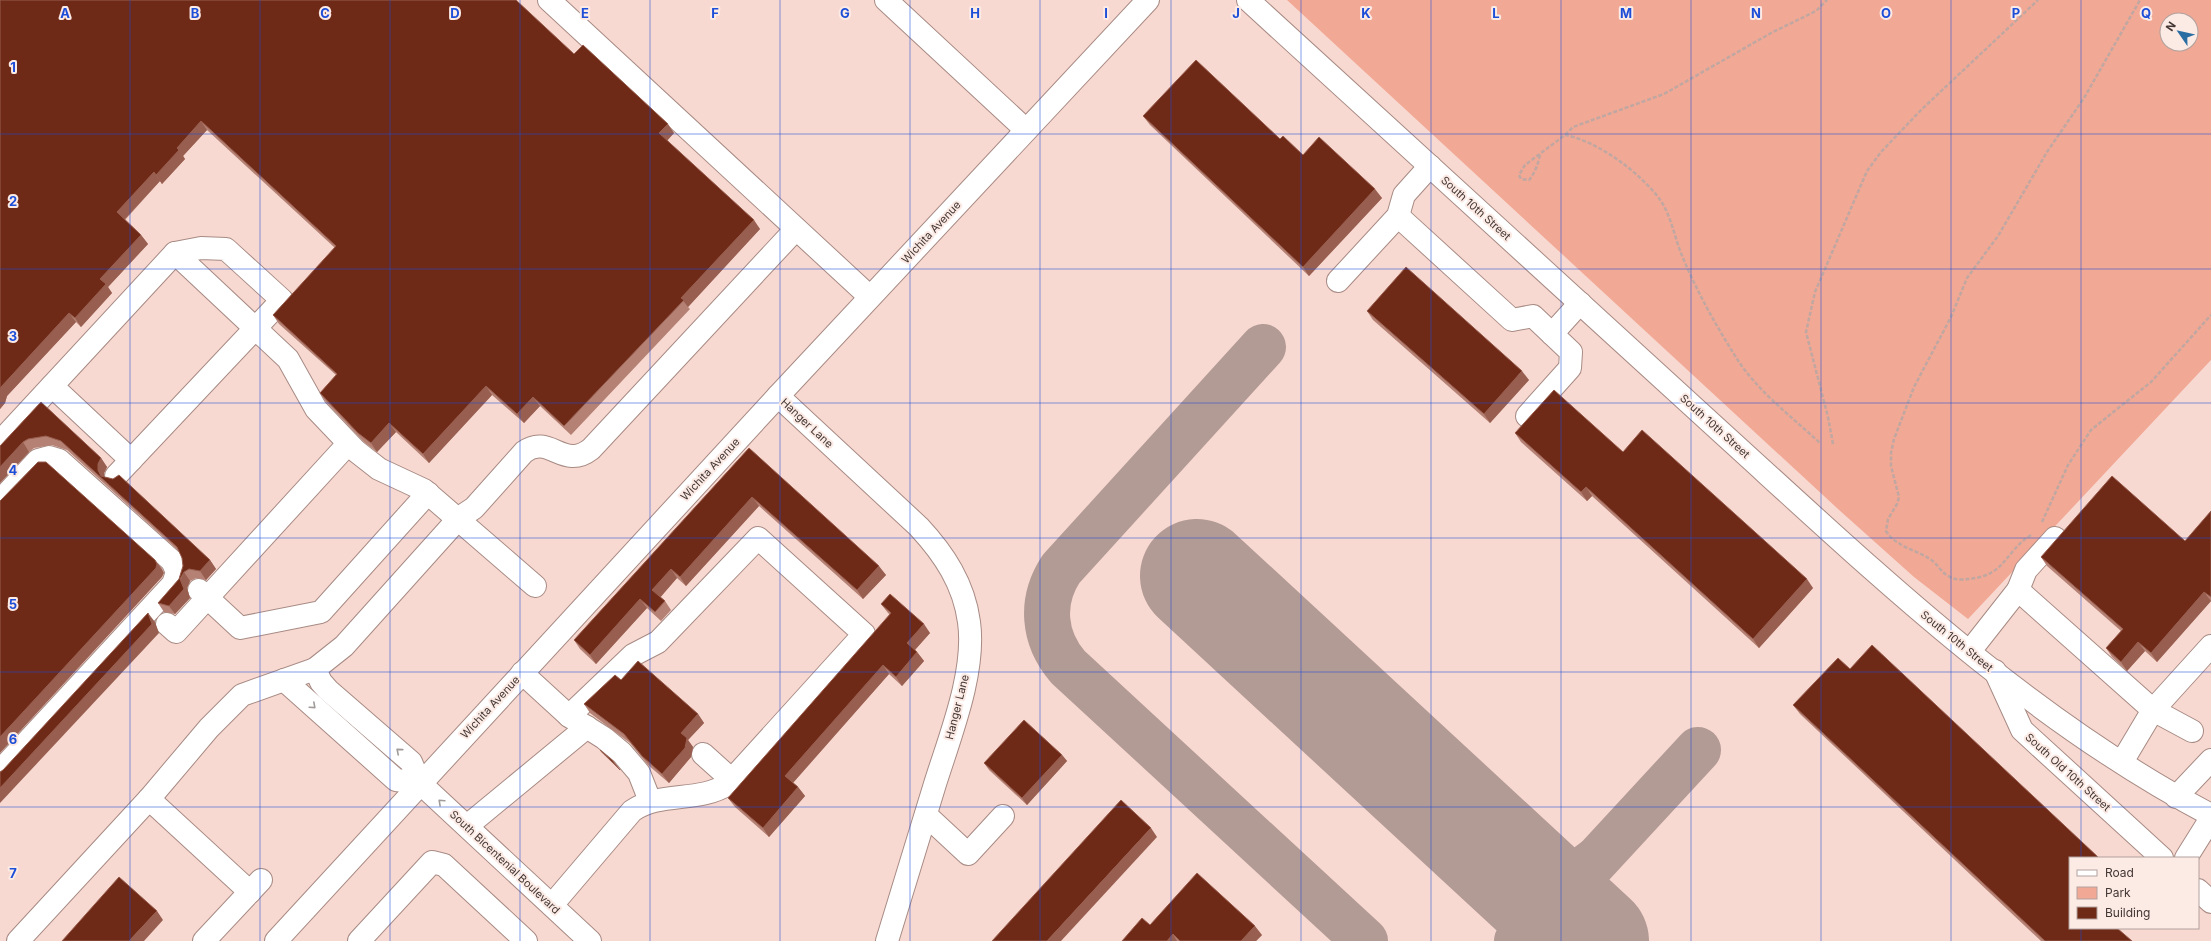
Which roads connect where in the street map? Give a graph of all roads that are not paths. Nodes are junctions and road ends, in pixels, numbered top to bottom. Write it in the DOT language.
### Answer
graph roads {
  1 [pos="549,0"];
  2 [pos="886,0"];
  3 [pos="1148,0"];
  4 [pos="1248,0"];
  5 [pos="1026,130"];
  6 [pos="1430,166"];
  7 [pos="1398,216"];
  8 [pos="796,229"];
  9 [pos="175,253"];
  10 [pos="1338,281"];
  11 [pos="870,297"];
  12 [pos="1580,303"];
  13 [pos="256,327"];
  14 [pos="1552,334"];
  15 [pos="52,386"];
  16 [pos="778,396"];
  17 [pos="1526,416"];
  18 [pos="12,436"];
  19 [pos="348,444"];
  20 [pos="131,460"];
  21 [pos="116,476"];
  22 [pos="428,493"];
  23 [pos="0,501"];
  24 [pos="459,518"];
  25 [pos="2048,532"];
  26 [pos="535,586"];
  27 [pos="2018,590"];
  28 [pos="203,594"];
  29 [pos="167,624"];
  30 [pos="2211,646"];
  31 [pos="1970,651"];
  32 [pos="315,669"];
  33 [pos="1994,671"];
  34 [pos="522,673"];
  35 [pos="284,680"];
  36 [pos="2153,710"];
  37 [pos="578,722"];
  38 [pos="2192,731"];
  39 [pos="703,754"];
  40 [pos="2211,760"];
  41 [pos="2122,762"];
  42 [pos="0,771"];
  43 [pos="732,780"];
  44 [pos="420,783"];
  45 [pos="2176,797"];
  46 [pos="148,799"];
  47 [pos="650,801"];
  48 [pos="926,815"];
  49 [pos="2211,815"];
  50 [pos="1003,816"];
  51 [pos="2211,818"];
  52 [pos="467,826"];
  53 [pos="2161,857"];
  54 [pos="2187,857"];
  55 [pos="2199,891"];
  56 [pos="2211,902"];
  57 [pos="552,905"];
  58 [pos="18,941"];
  59 [pos="204,941"];
  60 [pos="276,941"];
  61 [pos="359,941"];
  62 [pos="526,941"];
  63 [pos="590,941"];
  64 [pos="887,941"];
  1 -- 8 [label="main road"];
  2 -- 5 [label="main road"];
  3 -- 5 [label="main road, Wichita Avenue"];
  4 -- 6 [label="main road, South 10th Street"];
  5 -- 11 [label="main road, Wichita Avenue"];
  6 -- 7 [label="main road"];
  6 -- 12 [label="main road, South 10th Street"];
  7 -- 10 [label="main road"];
  7 -- 14 [label="main road"];
  8 -- 11 [label="main road"];
  8 -- 24 [label="main road"];
  9 -- 13 [label="main road"];
  9 -- 13 [label="main road"];
  9 -- 15 [label="main road"];
  11 -- 16 [label="main road, Wichita Avenue"];
  12 -- 14 [label="main road"];
  12 -- 31 [label="main road, South 10th Street"];
  13 -- 19 [label="main road"];
  13 -- 20 [label="main road"];
  14 -- 17 [label="main road"];
  15 -- 18 [label="main road"];
  15 -- 20 [label="main road"];
  16 -- 34 [label="main road, Wichita Avenue"];
  16 -- 48 [label="main road, Hanger Lane"];
  19 -- 22 [label="main road"];
  19 -- 28 [label="main road"];
  20 -- 21 [label="main road"];
  22 -- 24 [label="main road"];
  22 -- 28 [label="main road"];
  23 -- 42 [label="main road"];
  24 -- 26 [label="main road"];
  24 -- 32 [label="main road"];
  25 -- 27 [label="main road"];
  27 -- 31 [label="main road"];
  27 -- 36 [label="main road"];
  28 -- 29 [label="main road"];
  30 -- 36 [label="main road"];
  31 -- 33 [label="main road, South 10th Street"];
  32 -- 35 [label="main road"];
  44 -- 32 [label="main road, one-way"];
  33 -- 41 [label="main road, South 10th Street"];
  33 -- 53 [label="main road, South Old 10th Street"];
  34 -- 37 [label="main road"];
  34 -- 44 [label="main road, Wichita Avenue"];
  35 -- 44 [label="main road, one-way"];
  35 -- 46 [label="main road"];
  36 -- 38 [label="main road"];
  36 -- 41 [label="main road"];
  37 -- 43 [label="main road"];
  37 -- 47 [label="main road"];
  37 -- 52 [label="main road"];
  39 -- 43 [label="main road"];
  40 -- 45 [label="main road"];
  41 -- 45 [label="main road, South 10th Street"];
  43 -- 47 [label="main road"];
  52 -- 44 [label="main road, South Bicentenial Boulevard, one-way"];
  44 -- 60 [label="main road, Wichita Avenue"];
  45 -- 49 [label="main road, South 10th Street"];
  46 -- 58 [label="main road"];
  46 -- 59 [label="main road"];
  47 -- 57 [label="main road"];
  48 -- 50 [label="main road"];
  48 -- 64 [label="main road, Hanger Lane"];
  51 -- 54 [label="main road"];
  52 -- 57 [label="main road, South Bicentenial Boulevard"];
  55 -- 56 [label="main road"];
  57 -- 63 [label="main road, South Bicentenial Boulevard"];
  61 -- 62 [label="main road"];
}
